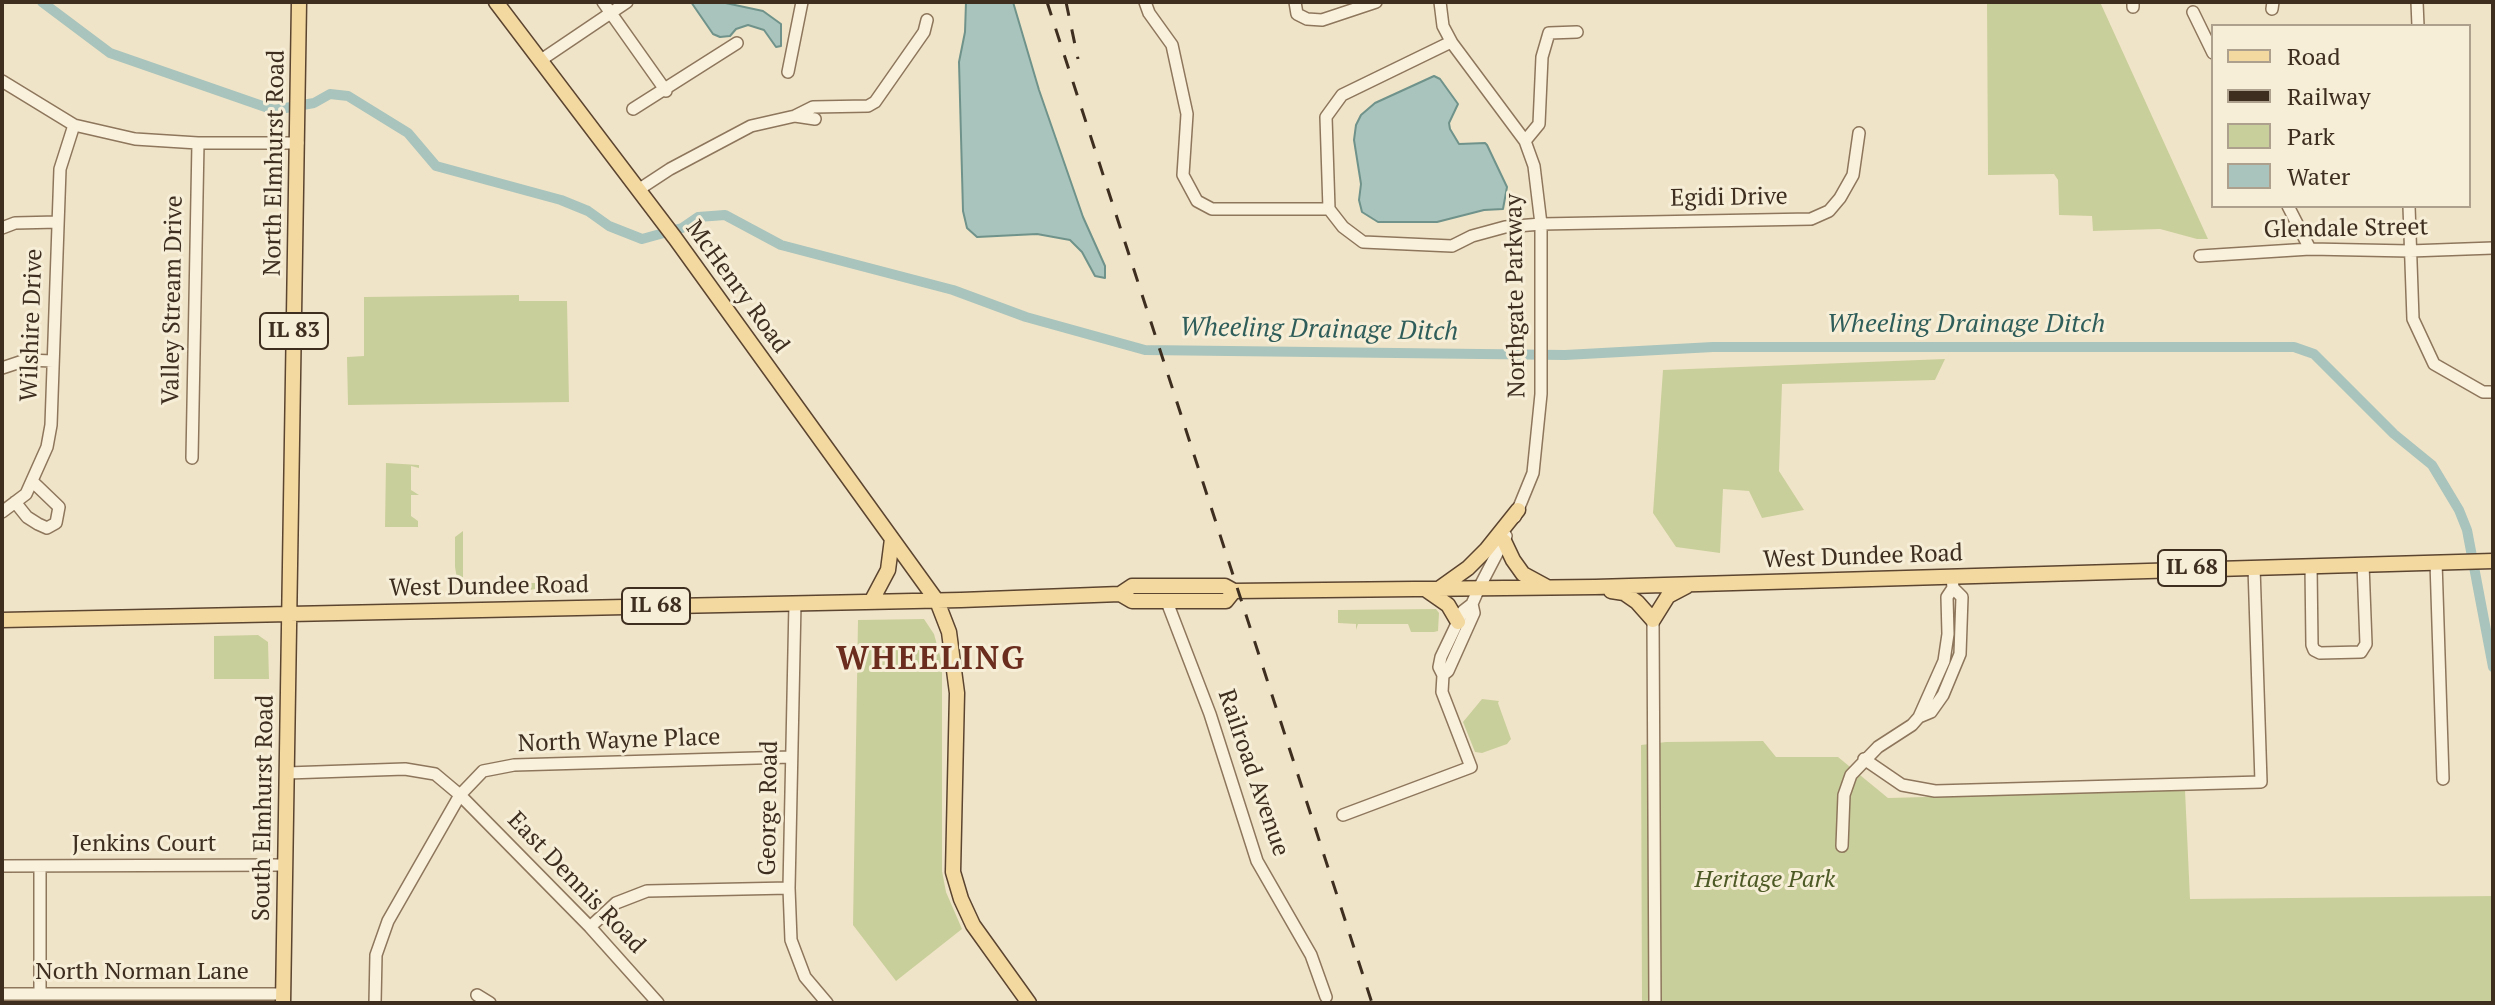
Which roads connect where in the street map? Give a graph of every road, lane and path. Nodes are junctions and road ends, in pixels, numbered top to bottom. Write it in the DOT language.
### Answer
graph roads {
  1 [pos="299,2"];
  2 [pos="496,2"];
  3 [pos="603,2"];
  4 [pos="627,2"];
  5 [pos="802,2"];
  6 [pos="1145,2"];
  7 [pos="1295,2"];
  8 [pos="1376,2"];
  9 [pos="1440,2"];
  10 [pos="2417,2"];
  11 [pos="2193,12"];
  12 [pos="610,14"];
  13 [pos="927,20"];
  14 [pos="2418,24"];
  15 [pos="1577,32"];
  16 [pos="1451,42"];
  17 [pos="737,43"];
  18 [pos="2211,49"];
  19 [pos="541,60"];
  20 [pos="788,72"];
  21 [pos="2,81"];
  22 [pos="666,91"];
  23 [pos="633,109"];
  24 [pos="795,116"];
  25 [pos="815,119"];
  26 [pos="74,125"];
  27 [pos="1859,133"];
  28 [pos="298,136"];
  29 [pos="1525,141"];
  30 [pos="198,143"];
  31 [pos="638,190"];
  32 [pos="2289,208"];
  33 [pos="2409,208"];
  34 [pos="1329,209"];
  35 [pos="58,222"];
  36 [pos="1541,224"];
  37 [pos="2,228"];
  38 [pos="2493,248"];
  39 [pos="2310,249"];
  40 [pos="2410,251"];
  41 [pos="2200,256"];
  42 [pos="53,361"];
  43 [pos="2,368"];
  44 [pos="2493,392"];
  45 [pos="192,458"];
  46 [pos="33,482"];
  47 [pos="15,502"];
  48 [pos="1518,510"];
  49 [pos="2,512"];
  50 [pos="892,539"];
  51 [pos="1504,541"];
  52 [pos="2490,561"];
  53 [pos="2436,562"];
  54 [pos="2363,564"];
  55 [pos="2311,566"];
  56 [pos="2254,567"];
  57 [pos="1953,582"];
  58 [pos="1691,584"];
  59 [pos="1547,587"];
  60 [pos="1595,587"];
  61 [pos="1432,588"];
  62 [pos="1479,588"];
  63 [pos="1234,591"];
  64 [pos="1120,594"];
  65 [pos="937,601"];
  66 [pos="871,602"];
  67 [pos="1167,602"];
  68 [pos="795,603"];
  69 [pos="1472,604"];
  70 [pos="289,613"];
  71 [pos="2,620"];
  72 [pos="1653,620"];
  73 [pos="1458,622"];
  74 [pos="1443,675"];
  75 [pos="791,757"];
  76 [pos="1864,759"];
  77 [pos="287,773"];
  78 [pos="2443,779"];
  79 [pos="460,795"];
  80 [pos="1343,815"];
  81 [pos="1842,846"];
  82 [pos="286,865"];
  83 [pos="2,866"];
  84 [pos="40,867"];
  85 [pos="789,888"];
  86 [pos="590,927"];
  87 [pos="2,994"];
  88 [pos="40,994"];
  89 [pos="477,995"];
  90 [pos="1326,997"];
  91 [pos="283,998"];
  92 [pos="74,999"];
  93 [pos="199,999"];
  94 [pos="375,1003"];
  95 [pos="490,1003"];
  96 [pos="658,1003"];
  97 [pos="827,1003"];
  98 [pos="1029,1003"];
  99 [pos="1655,1003"];
  1 -- 28 [label="main road, North Elmhurst Road / IL 83"];
  2 -- 19 [label="main road, McHenry Road"];
  3 -- 12 [label="street"];
  4 -- 12 [label="street"];
  5 -- 20 [label="street"];
  6 -- 34 [label="street"];
  7 -- 8 [label="street"];
  9 -- 16 [label="street, Northgate Parkway"];
  10 -- 14 [label="street"];
  11 -- 18 [label="street"];
  12 -- 19 [label="street"];
  12 -- 22 [label="street"];
  13 -- 24 [label="street"];
  15 -- 29 [label="street"];
  16 -- 29 [label="street, Northgate Parkway"];
  16 -- 34 [label="street"];
  17 -- 22 [label="street"];
  19 -- 31 [label="main road, McHenry Road"];
  21 -- 26 [label="street"];
  22 -- 23 [label="street"];
  24 -- 25 [label="street"];
  24 -- 31 [label="street"];
  26 -- 30 [label="street"];
  26 -- 35 [label="street, Wilshire Drive"];
  27 -- 36 [label="street, Egidi Drive"];
  28 -- 30 [label="street"];
  28 -- 70 [label="main road, North Elmhurst Road / IL 83"];
  29 -- 36 [label="street, Northgate Parkway"];
  30 -- 45 [label="street, Valley Stream Drive"];
  31 -- 50 [label="main road, McHenry Road"];
  32 -- 39 [label="street"];
  33 -- 40 [label="street"];
  34 -- 36 [label="street"];
  35 -- 37 [label="street"];
  35 -- 42 [label="street, Wilshire Drive"];
  36 -- 48 [label="street, Northgate Parkway"];
  38 -- 40 [label="street, Glendale Street"];
  39 -- 40 [label="street, Glendale Street"];
  39 -- 41 [label="street, Glendale Street"];
  40 -- 44 [label="street"];
  42 -- 43 [label="street"];
  42 -- 46 [label="street, Wilshire Drive"];
  46 -- 47 [label="street, Wilshire Drive"];
  46 -- 47 [label="street"];
  47 -- 49 [label="street, Wilshire Drive"];
  48 -- 51 [label="street, Northgate Parkway"];
  48 -- 61 [label="main road"];
  50 -- 65 [label="main road, McHenry Road"];
  50 -- 66 [label="main road"];
  51 -- 59 [label="main road"];
  51 -- 62 [label="street, Northgate Parkway"];
  52 -- 53 [label="main road, West Dundee Road / IL 68"];
  53 -- 54 [label="main road, West Dundee Road / IL 68"];
  53 -- 78 [label="street"];
  54 -- 55 [label="main road, West Dundee Road / IL 68"];
  54 -- 55 [label="street"];
  55 -- 56 [label="main road, West Dundee Road / IL 68"];
  56 -- 57 [label="main road, West Dundee Road / IL 68"];
  56 -- 76 [label="street"];
  57 -- 58 [label="main road, West Dundee Road / IL 68"];
  57 -- 76 [label="street"];
  58 -- 60 [label="main road, West Dundee Road / IL 68"];
  58 -- 72 [label="main road"];
  59 -- 60 [label="main road, West Dundee Road / IL 68"];
  59 -- 62 [label="main road, West Dundee Road / IL 68"];
  60 -- 72 [label="main road"];
  61 -- 62 [label="main road, West Dundee Road / IL 68"];
  61 -- 63 [label="main road, West Dundee Road / IL 68"];
  61 -- 73 [label="main road"];
  62 -- 69 [label="street, Northgate Parkway"];
  63 -- 64 [label="main road, West Dundee Road / IL 68"];
  63 -- 67 [label="main road, West Dundee Road / IL 68"];
  64 -- 65 [label="main road, West Dundee Road / IL 68"];
  64 -- 67 [label="main road, West Dundee Road / IL 68"];
  65 -- 66 [label="main road, West Dundee Road / IL 68"];
  65 -- 98 [label="main road, McHenry Road"];
  66 -- 68 [label="main road, West Dundee Road / IL 68"];
  67 -- 90 [label="street, Railroad Avenue"];
  68 -- 70 [label="main road, West Dundee Road / IL 68"];
  68 -- 75 [label="street, George Road"];
  69 -- 73 [label="street, Northgate Parkway"];
  69 -- 74 [label="street, Northgate Parkway"];
  70 -- 71 [label="main road, West Dundee Road / IL 68"];
  70 -- 77 [label="main road, South Elmhurst Road / IL 83"];
  72 -- 99 [label="street"];
  73 -- 74 [label="street, Northgate Parkway"];
  74 -- 80 [label="street, Northgate Parkway"];
  75 -- 79 [label="street, North Wayne Place"];
  75 -- 85 [label="street, George Road"];
  76 -- 81 [label="street"];
  77 -- 79 [label="street, East Dennis Road"];
  77 -- 82 [label="main road, South Elmhurst Road / IL 83"];
  79 -- 86 [label="street, East Dennis Road"];
  79 -- 94 [label="street, North Wayne Place"];
  82 -- 84 [label="street, Jenkins Court"];
  82 -- 91 [label="main road, South Elmhurst Road / IL 83"];
  83 -- 84 [label="street, Jenkins Court"];
  84 -- 88 [label="street"];
  85 -- 86 [label="street"];
  85 -- 97 [label="street, George Road"];
  86 -- 96 [label="street, East Dennis Road"];
  87 -- 88 [label="street, North Norman Lane"];
  88 -- 92 [label="street, North Norman Lane"];
  89 -- 95 [label="street"];
  91 -- 93 [label="street, North Norman Lane"];
  92 -- 93 [label="street, North Norman Lane"];
}
